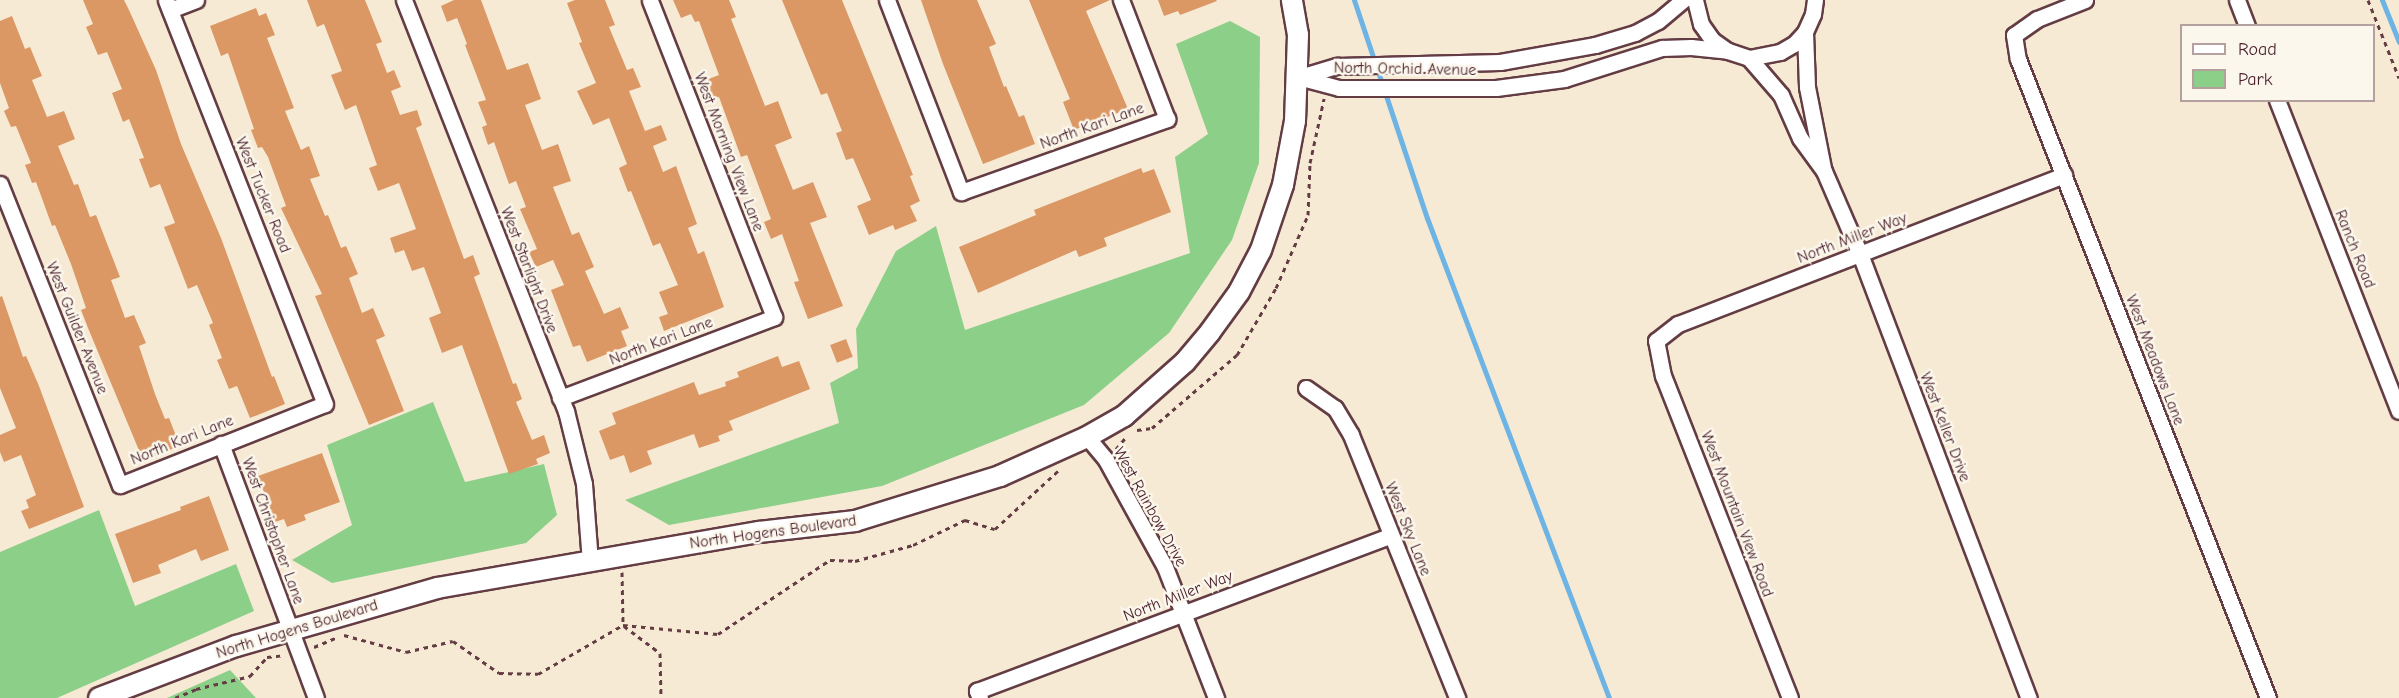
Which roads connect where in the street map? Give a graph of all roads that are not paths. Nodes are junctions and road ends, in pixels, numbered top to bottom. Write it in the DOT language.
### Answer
graph roads {
  1 [pos="196,0"];
  2 [pos="404,0"];
  3 [pos="650,0"];
  4 [pos="887,0"];
  5 [pos="1121,0"];
  6 [pos="1292,0"];
  7 [pos="1683,0"];
  8 [pos="1695,0"];
  9 [pos="1815,0"];
  10 [pos="2085,0"];
  11 [pos="2237,0"];
  12 [pos="168,5"];
  13 [pos="2246,24"];
  14 [pos="1805,32"];
  15 [pos="1728,51"];
  16 [pos="1749,58"];
  17 [pos="1298,77"];
  18 [pos="2278,102"];
  19 [pos="1824,171"];
  20 [pos="2064,175"];
  21 [pos="0,184"];
  22 [pos="1860,254"];
  23 [pos="774,317"];
  24 [pos="1656,341"];
  25 [pos="1306,388"];
  26 [pos="560,398"];
  27 [pos="326,404"];
  28 [pos="2399,411"];
  29 [pos="1087,437"];
  30 [pos="221,444"];
  31 [pos="120,485"];
  32 [pos="1391,535"];
  33 [pos="590,562"];
  34 [pos="1183,613"];
  35 [pos="291,630"];
  36 [pos="978,694"];
  37 [pos="99,698"];
  38 [pos="316,698"];
  39 [pos="1216,698"];
  40 [pos="1457,698"];
  41 [pos="1790,698"];
  42 [pos="2029,698"];
  43 [pos="2268,698"];
  1 -- 12 [label="street"];
  2 -- 26 [label="street, West Starlight Drive"];
  3 -- 23 [label="street, West Morning View Lane"];
  4 -- 5 [label="street, North Kari Lane"];
  6 -- 17 [label="street, North Hogens Boulevard"];
  7 -- 17 [label="street, North Orchid Avenue"];
  8 -- 15 [label="street"];
  9 -- 14 [label="street"];
  10 -- 20 [label="street, West Meadows Lane"];
  11 -- 13 [label="street"];
  12 -- 27 [label="street, West Tucker Road"];
  14 -- 16 [label="street"];
  14 -- 19 [label="street, West Keller Drive"];
  15 -- 16 [label="street"];
  15 -- 17 [label="street, North Orchid Avenue"];
  16 -- 19 [label="street, West Keller Drive"];
  17 -- 29 [label="street, North Hogens Boulevard"];
  18 -- 28 [label="street, Ranch Road"];
  19 -- 22 [label="street, West Keller Drive"];
  20 -- 22 [label="street, North Miller Way"];
  20 -- 43 [label="street, West Meadows Lane"];
  21 -- 31 [label="street, West Guilder Avenue"];
  22 -- 24 [label="street, North Miller Way"];
  22 -- 42 [label="street, West Keller Drive"];
  23 -- 26 [label="street, North Kari Lane"];
  24 -- 41 [label="street, West Mountain View Road"];
  25 -- 32 [label="street, West Sky Lane"];
  26 -- 33 [label="street, West Starlight Drive"];
  27 -- 30 [label="street, North Kari Lane"];
  29 -- 33 [label="street, North Hogens Boulevard"];
  29 -- 34 [label="street, West Rainbow Drive"];
  30 -- 31 [label="street, North Kari Lane"];
  30 -- 35 [label="street, West Christopher Lane"];
  32 -- 34 [label="street, North Miller Way"];
  32 -- 40 [label="street, West Sky Lane"];
  33 -- 35 [label="street, North Hogens Boulevard"];
  34 -- 36 [label="street, North Miller Way"];
  34 -- 39 [label="street, West Rainbow Drive"];
  35 -- 37 [label="street, North Hogens Boulevard"];
  35 -- 38 [label="street, West Christopher Lane"];
}
